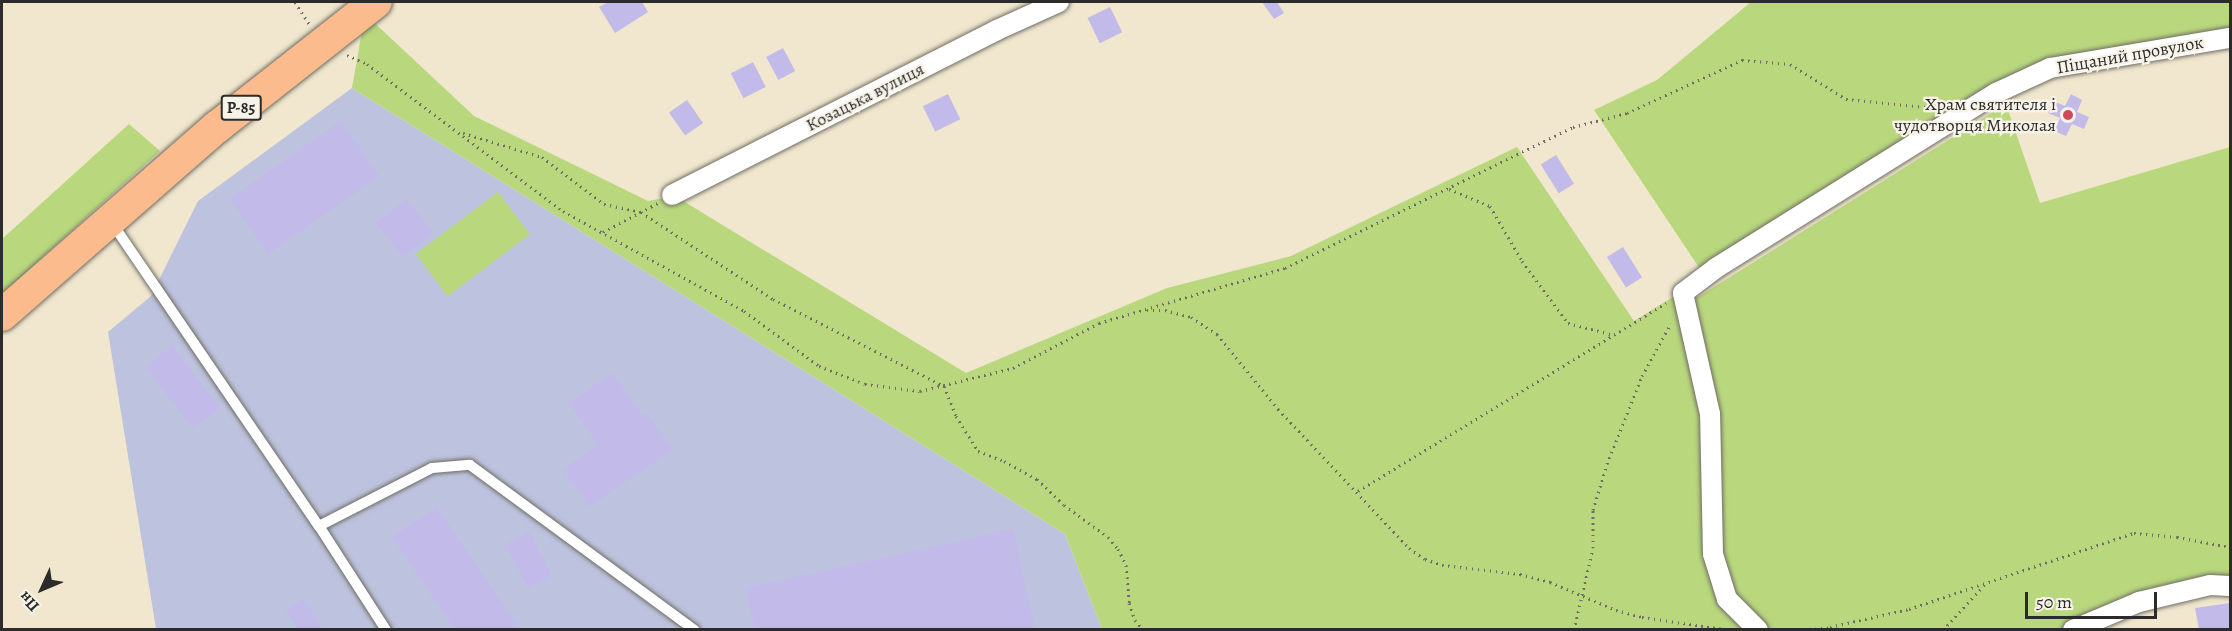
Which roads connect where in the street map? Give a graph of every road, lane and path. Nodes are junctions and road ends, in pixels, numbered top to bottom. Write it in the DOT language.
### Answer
graph roads {
  1 [pos="295,2"];
  2 [pos="376,2"];
  3 [pos="1059,2"];
  4 [pos="2230,38"];
  5 [pos="323,44"];
  6 [pos="1966,111"];
  7 [pos="458,132"];
  8 [pos="1449,189"];
  9 [pos="672,195"];
  10 [pos="641,212"];
  11 [pos="110,220"];
  12 [pos="602,233"];
  13 [pos="1683,293"];
  14 [pos="1142,310"];
  15 [pos="2,315"];
  16 [pos="1614,335"];
  17 [pos="944,386"];
  18 [pos="1358,492"];
  19 [pos="319,526"];
  20 [pos="2230,547"];
  21 [pos="1987,582"];
  22 [pos="2230,586"];
  23 [pos="1581,595"];
  24 [pos="386,630"];
  25 [pos="695,630"];
  26 [pos="1143,630"];
  27 [pos="1574,630"];
  28 [pos="1730,630"];
  29 [pos="1758,630"];
  30 [pos="1803,630"];
  31 [pos="1943,630"];
  32 [pos="2073,630"];
  1 -- 5 [label="path"];
  2 -- 5 [label="main road, Р-85"];
  3 -- 9 [label="street, Козацька вулиця"];
  4 -- 6 [label="street, Піщаний провулок"];
  5 -- 7 [label="path"];
  5 -- 11 [label="main road, Р-85"];
  6 -- 8 [label="path"];
  6 -- 13 [label="street, Піщаний провулок"];
  7 -- 10 [label="path"];
  7 -- 12 [label="path"];
  8 -- 14 [label="path"];
  8 -- 16 [label="path"];
  9 -- 10 [label="path"];
  10 -- 12 [label="path"];
  10 -- 17 [label="path"];
  11 -- 15 [label="main road, Р-85"];
  11 -- 19 [label="lane"];
  12 -- 17 [label="path"];
  13 -- 16 [label="path"];
  13 -- 23 [label="path"];
  13 -- 29 [label="street"];
  14 -- 17 [label="path"];
  14 -- 18 [label="path"];
  16 -- 18 [label="path"];
  17 -- 26 [label="path"];
  18 -- 23 [label="path"];
  19 -- 24 [label="lane"];
  19 -- 25 [label="lane"];
  20 -- 21 [label="path"];
  21 -- 30 [label="path"];
  21 -- 31 [label="path"];
  22 -- 32 [label="street"];
  23 -- 27 [label="path"];
  23 -- 28 [label="path"];
}
